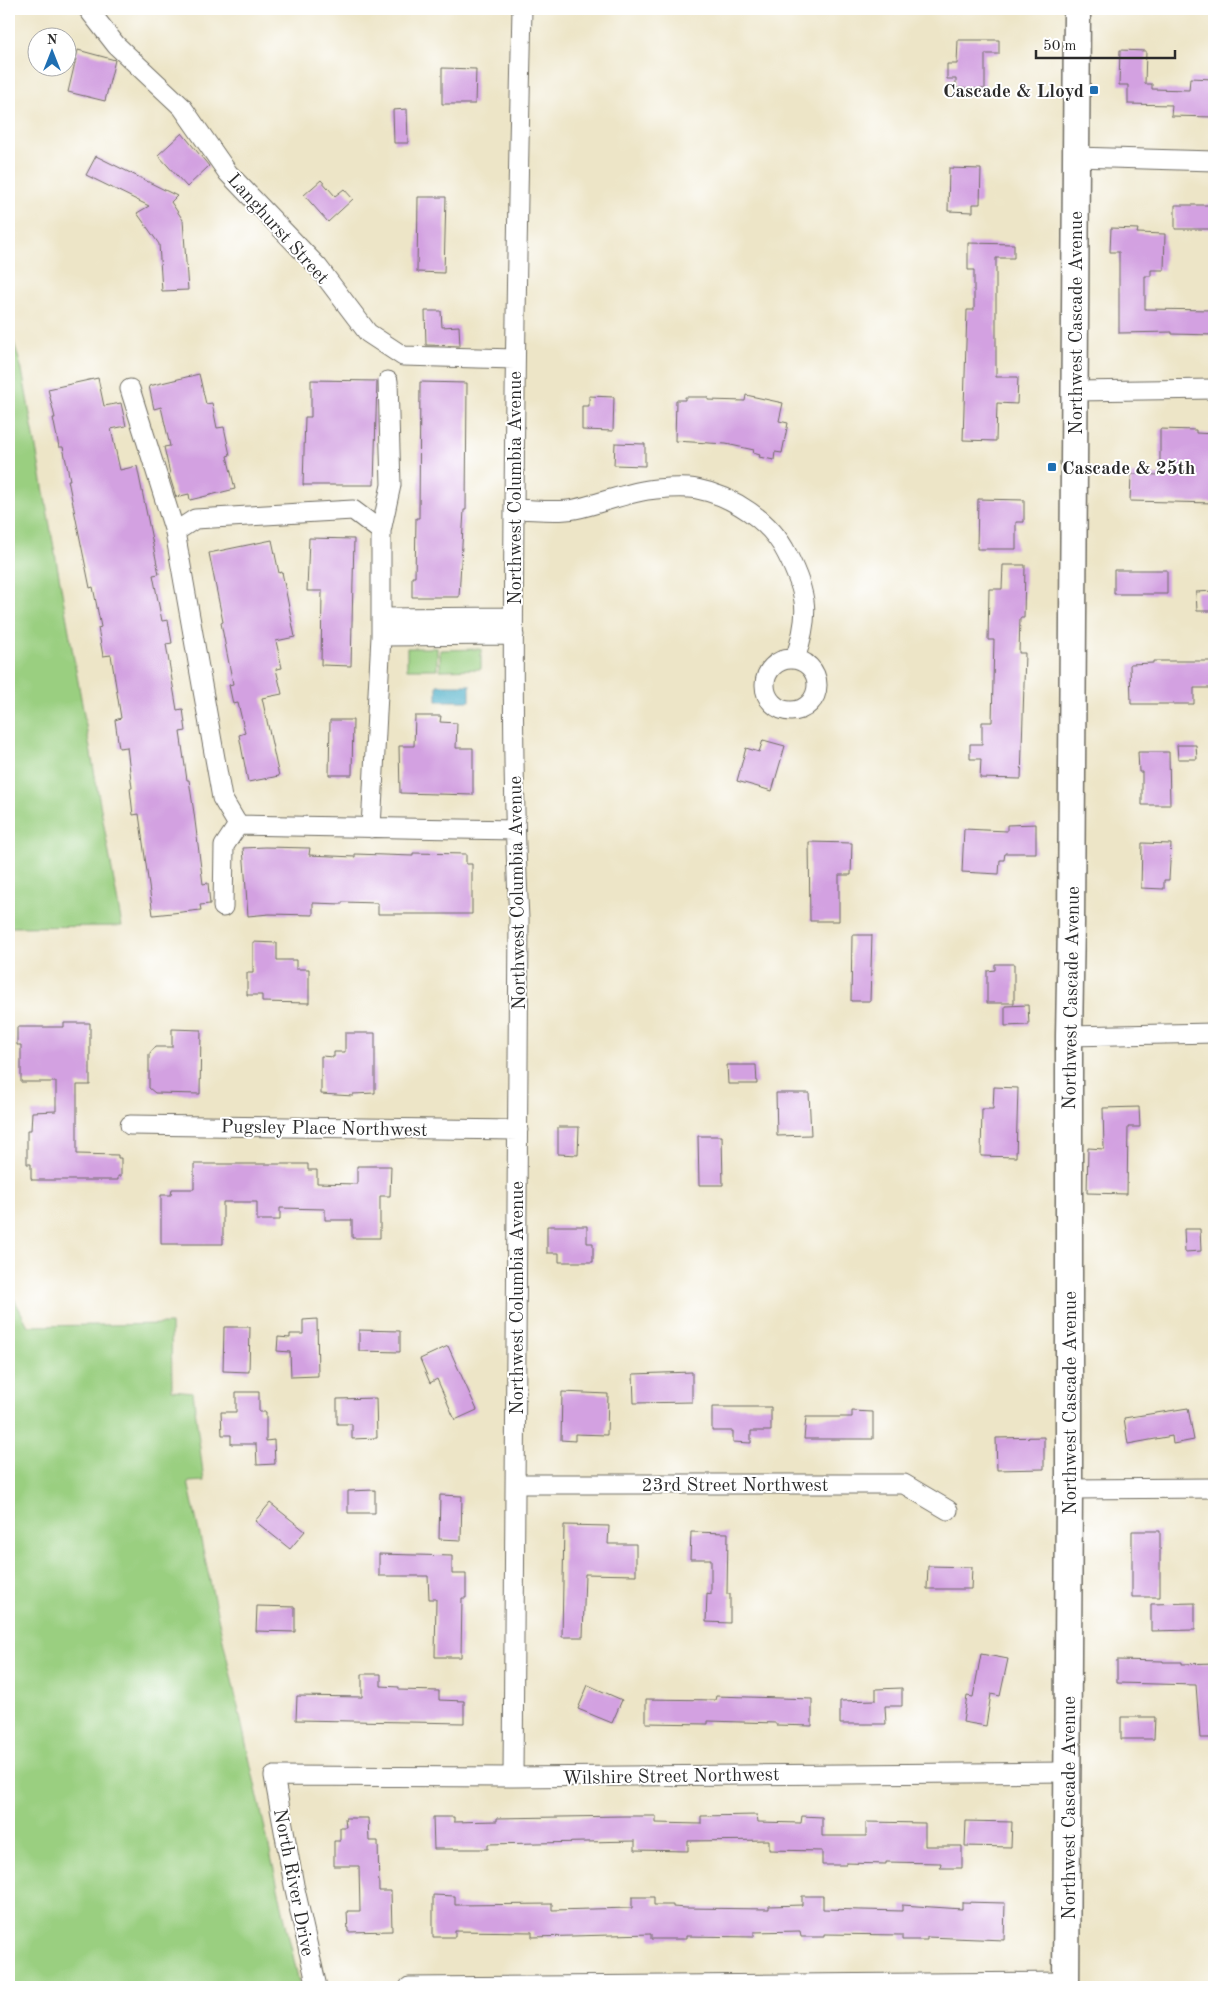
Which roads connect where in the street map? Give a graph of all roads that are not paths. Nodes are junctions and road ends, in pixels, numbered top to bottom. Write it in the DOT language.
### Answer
graph roads {
  1 [pos="88,9"];
  2 [pos="522,9"];
  3 [pos="1077,9"];
  4 [pos="1076,157"];
  5 [pos="1214,162"];
  6 [pos="515,359"];
  7 [pos="388,381"];
  8 [pos="130,389"];
  9 [pos="1214,389"];
  10 [pos="1075,391"];
  11 [pos="514,510"];
  12 [pos="381,531"];
  13 [pos="175,532"];
  14 [pos="513,626"];
  15 [pos="381,627"];
  16 [pos="795,659"];
  17 [pos="238,825"];
  18 [pos="371,828"];
  19 [pos="515,830"];
  20 [pos="223,907"];
  21 [pos="1214,1033"];
  22 [pos="1068,1036"];
  23 [pos="130,1125"];
  24 [pos="518,1130"];
  25 [pos="515,1484"];
  26 [pos="1214,1488"];
  27 [pos="1069,1489"];
  28 [pos="948,1510"];
  29 [pos="1068,1772"];
  30 [pos="274,1776"];
  31 [pos="513,1777"];
  32 [pos="1066,1984"];
  33 [pos="317,1987"];
  34 [pos="409,1987"];
  1 -- 6 [label="street, Langhurst Street"];
  2 -- 6 [label="street, Northwest Columbia Avenue"];
  3 -- 4 [label="street, Northwest Cascade Avenue"];
  4 -- 5 [label="street"];
  4 -- 10 [label="street, Northwest Cascade Avenue"];
  6 -- 11 [label="street, Northwest Columbia Avenue"];
  7 -- 12 [label="street"];
  8 -- 13 [label="street"];
  9 -- 10 [label="street"];
  10 -- 22 [label="street, Northwest Cascade Avenue"];
  11 -- 14 [label="street, Northwest Columbia Avenue"];
  11 -- 16 [label="street"];
  12 -- 13 [label="street"];
  12 -- 15 [label="street"];
  13 -- 17 [label="street"];
  14 -- 15 [label="street"];
  14 -- 19 [label="street, Northwest Columbia Avenue"];
  15 -- 18 [label="street"];
  17 -- 18 [label="street"];
  17 -- 20 [label="street"];
  18 -- 19 [label="street"];
  19 -- 24 [label="street, Northwest Columbia Avenue"];
  21 -- 22 [label="street"];
  22 -- 27 [label="street, Northwest Cascade Avenue"];
  23 -- 24 [label="street, Pugsley Place Northwest"];
  24 -- 25 [label="street, Northwest Columbia Avenue"];
  25 -- 28 [label="street, 23rd Street Northwest"];
  25 -- 31 [label="street, Northwest Columbia Avenue"];
  26 -- 27 [label="street"];
  27 -- 29 [label="street, Northwest Cascade Avenue"];
  29 -- 31 [label="street, Wilshire Street Northwest"];
  29 -- 32 [label="street, Northwest Cascade Avenue"];
  30 -- 31 [label="street, Wilshire Street Northwest"];
  30 -- 33 [label="street, North River Drive"];
  32 -- 34 [label="street"];
}
